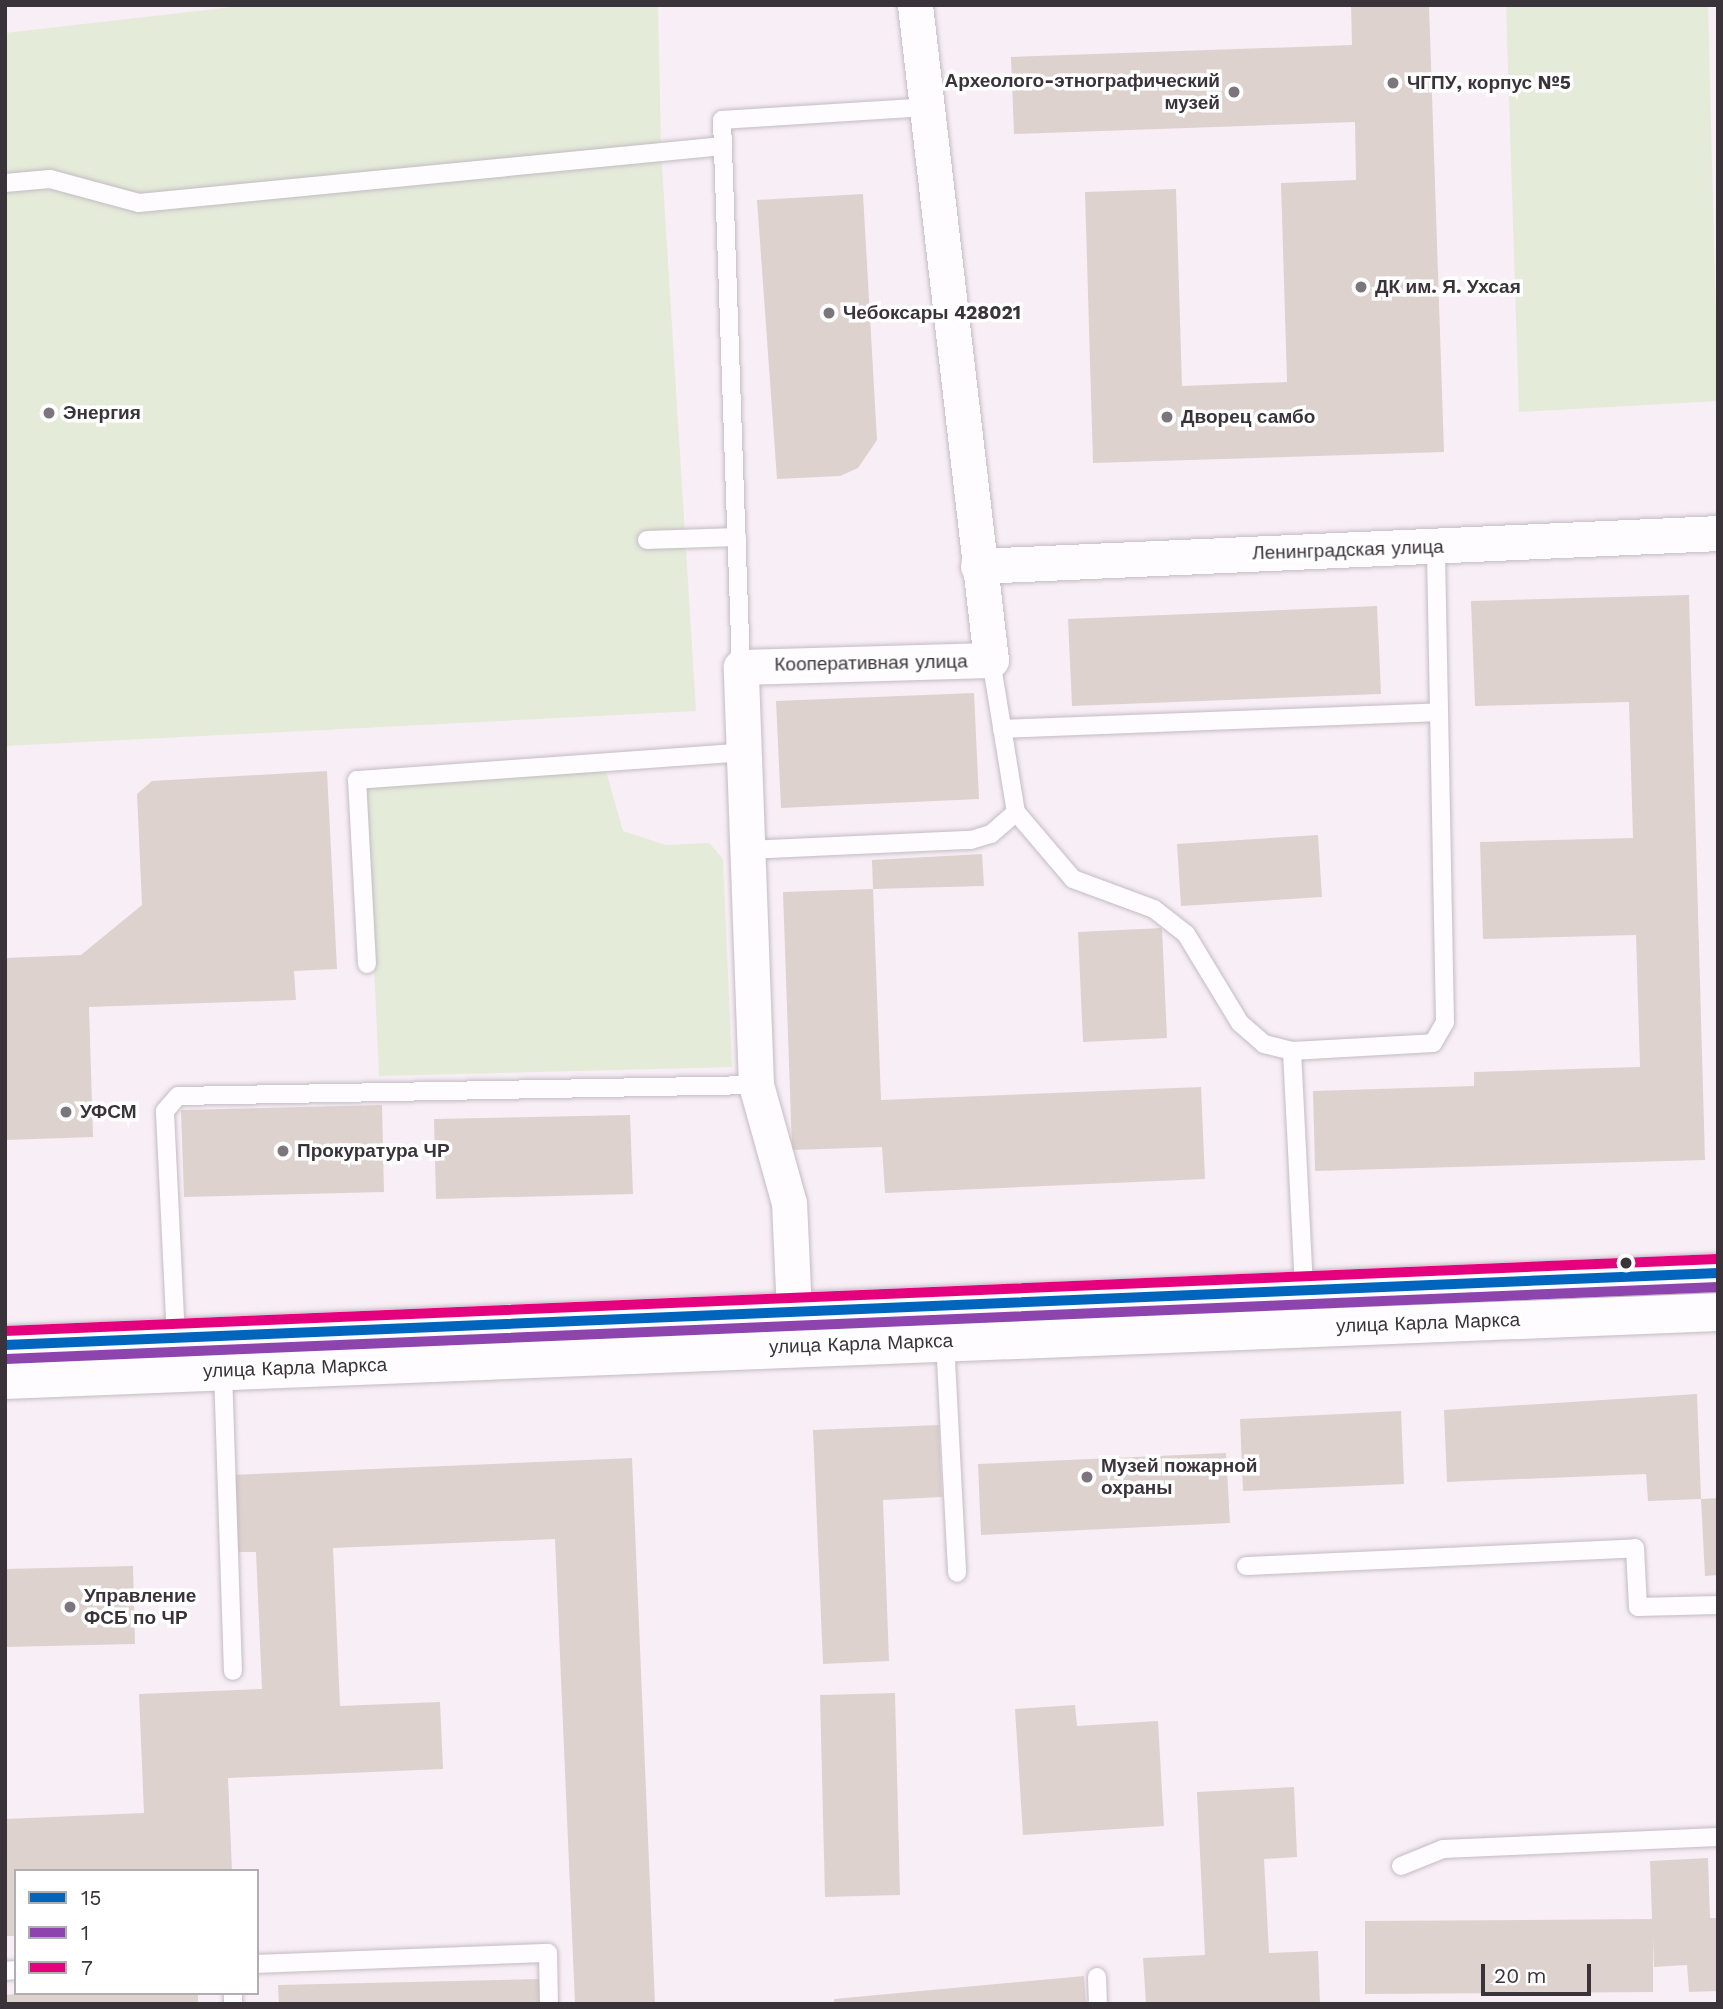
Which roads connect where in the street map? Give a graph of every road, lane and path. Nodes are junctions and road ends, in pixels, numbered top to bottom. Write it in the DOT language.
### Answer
graph roads {
  1 [pos="915,5"];
  2 [pos="926,107"];
  3 [pos="723,146"];
  4 [pos="5,183"];
  5 [pos="1718,533"];
  6 [pos="737,537"];
  7 [pos="647,540"];
  8 [pos="1436,546"];
  9 [pos="978,566"];
  10 [pos="991,660"];
  11 [pos="741,667"];
  12 [pos="1439,712"];
  13 [pos="1002,729"];
  14 [pos="744,752"];
  15 [pos="1016,812"];
  16 [pos="747,850"];
  17 [pos="367,964"];
  18 [pos="1292,1051"];
  19 [pos="756,1085"];
  20 [pos="1718,1273"];
  21 [pos="1304,1290"];
  22 [pos="1718,1312"];
  23 [pos="794,1329"];
  24 [pos="945,1341"];
  25 [pos="5,1345"];
  26 [pos="222,1353"];
  27 [pos="176,1355"];
  28 [pos="5,1380"];
  29 [pos="1246,1566"];
  30 [pos="957,1573"];
  31 [pos="1718,1605"];
  32 [pos="233,1671"];
  33 [pos="1718,1837"];
  34 [pos="1401,1866"];
  35 [pos="259,1964"];
  36 [pos="1097,1977"];
  37 [pos="549,2004"];
  38 [pos="1098,2004"];
  1 -- 2 [label="street, Кооперативная улица"];
  2 -- 3 [label="lane"];
  2 -- 9 [label="street, Кооперативная улица"];
  3 -- 4 [label="lane"];
  3 -- 6 [label="lane"];
  5 -- 8 [label="street, Ленинградская улица"];
  6 -- 7 [label="lane"];
  6 -- 11 [label="lane"];
  8 -- 9 [label="street, Ленинградская улица"];
  8 -- 12 [label="lane"];
  9 -- 10 [label="street, Кооперативная улица"];
  10 -- 11 [label="street, Кооперативная улица"];
  10 -- 13 [label="lane"];
  11 -- 14 [label="street"];
  12 -- 13 [label="lane"];
  12 -- 18 [label="lane"];
  13 -- 15 [label="lane"];
  14 -- 16 [label="street"];
  14 -- 17 [label="lane"];
  15 -- 16 [label="lane"];
  15 -- 18 [label="lane"];
  16 -- 19 [label="street"];
  18 -- 21 [label="lane"];
  19 -- 23 [label="street"];
  19 -- 27 [label="lane"];
  20 -- 21 [label="main road, улица Карла Маркса"];
  21 -- 23 [label="main road, улица Карла Маркса"];
  22 -- 24 [label="main road, улица Карла Маркса"];
  23 -- 24 [label="main road, улица Карла Маркса"];
  23 -- 26 [label="main road, улица Карла Маркса"];
  24 -- 30 [label="lane"];
  25 -- 27 [label="main road, улица Карла Маркса"];
  26 -- 27 [label="main road, улица Карла Маркса"];
  26 -- 32 [label="lane"];
  27 -- 28 [label="main road, улица Карла Маркса"];
  29 -- 31 [label="lane"];
  33 -- 34 [label="lane"];
  35 -- 37 [label="lane"];
  36 -- 38 [label="lane"];
}
